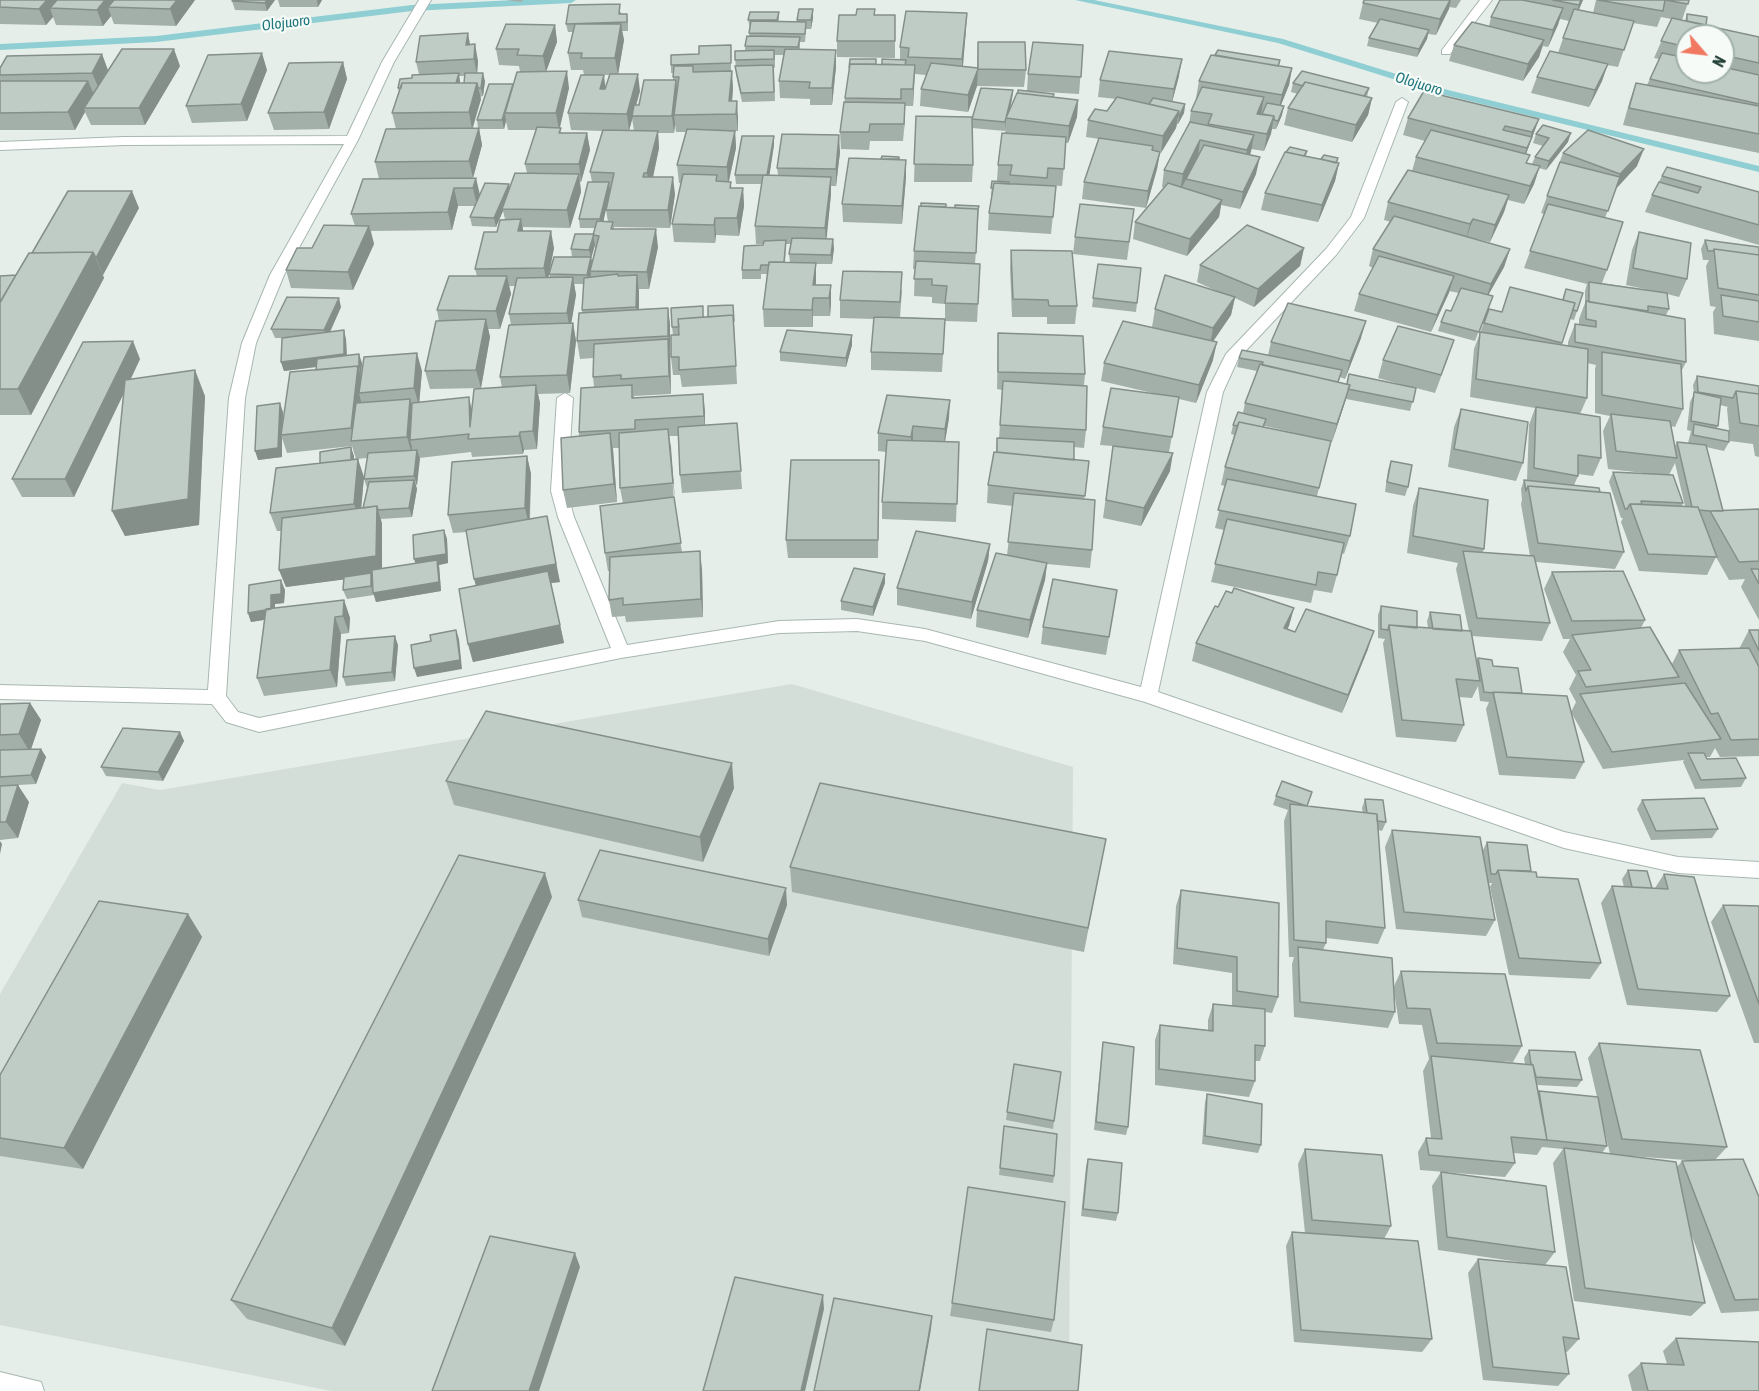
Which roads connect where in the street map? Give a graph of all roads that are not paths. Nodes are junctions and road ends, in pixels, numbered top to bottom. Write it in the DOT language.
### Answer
graph roads {
  1 [pos="425,0"];
  2 [pos="1486,0"];
  3 [pos="1446,52"];
  4 [pos="1402,102"];
  5 [pos="352,140"];
  6 [pos="0,146"];
  7 [pos="565,398"];
  8 [pos="621,652"];
  9 [pos="0,692"];
  10 [pos="1148,696"];
  11 [pos="217,697"];
  12 [pos="1759,870"];
  13 [pos="0,1384"];
  14 [pos="32,1391"];
  1 -- 5 [label="street"];
  2 -- 3 [label="street"];
  4 -- 10 [label="street"];
  5 -- 6 [label="street"];
  5 -- 11 [label="street"];
  7 -- 8 [label="street"];
  8 -- 10 [label="street"];
  8 -- 11 [label="street"];
  9 -- 11 [label="street"];
  10 -- 12 [label="street"];
  13 -- 14 [label="street"];
}
